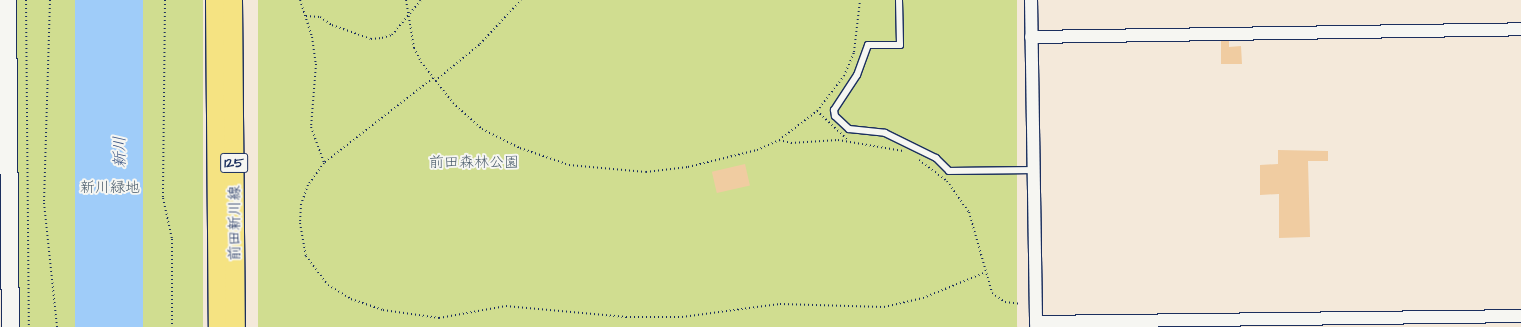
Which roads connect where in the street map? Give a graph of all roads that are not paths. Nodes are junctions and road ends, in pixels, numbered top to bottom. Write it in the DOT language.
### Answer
graph roads {
  1 [pos="7,0"];
  2 [pos="215,0"];
  3 [pos="232,0"];
  4 [pos="899,0"];
  5 [pos="1031,0"];
  6 [pos="1521,29"];
  7 [pos="1031,37"];
  8 [pos="4,151"];
  9 [pos="1034,170"];
  10 [pos="1521,316"];
  11 [pos="1036,324"];
  12 [pos="10,327"];
  13 [pos="218,327"];
  14 [pos="235,327"];
  1 -- 8 [label="street"];
  2 -- 13 [label="main road, 前田新川線 / 125"];
  3 -- 14 [label="main road, 前田新川線 / 125"];
  4 -- 9 [label="lane"];
  5 -- 7 [label="street"];
  6 -- 7 [label="street"];
  7 -- 9 [label="street"];
  8 -- 12 [label="street"];
  9 -- 11 [label="street"];
  10 -- 11 [label="street"];
}
